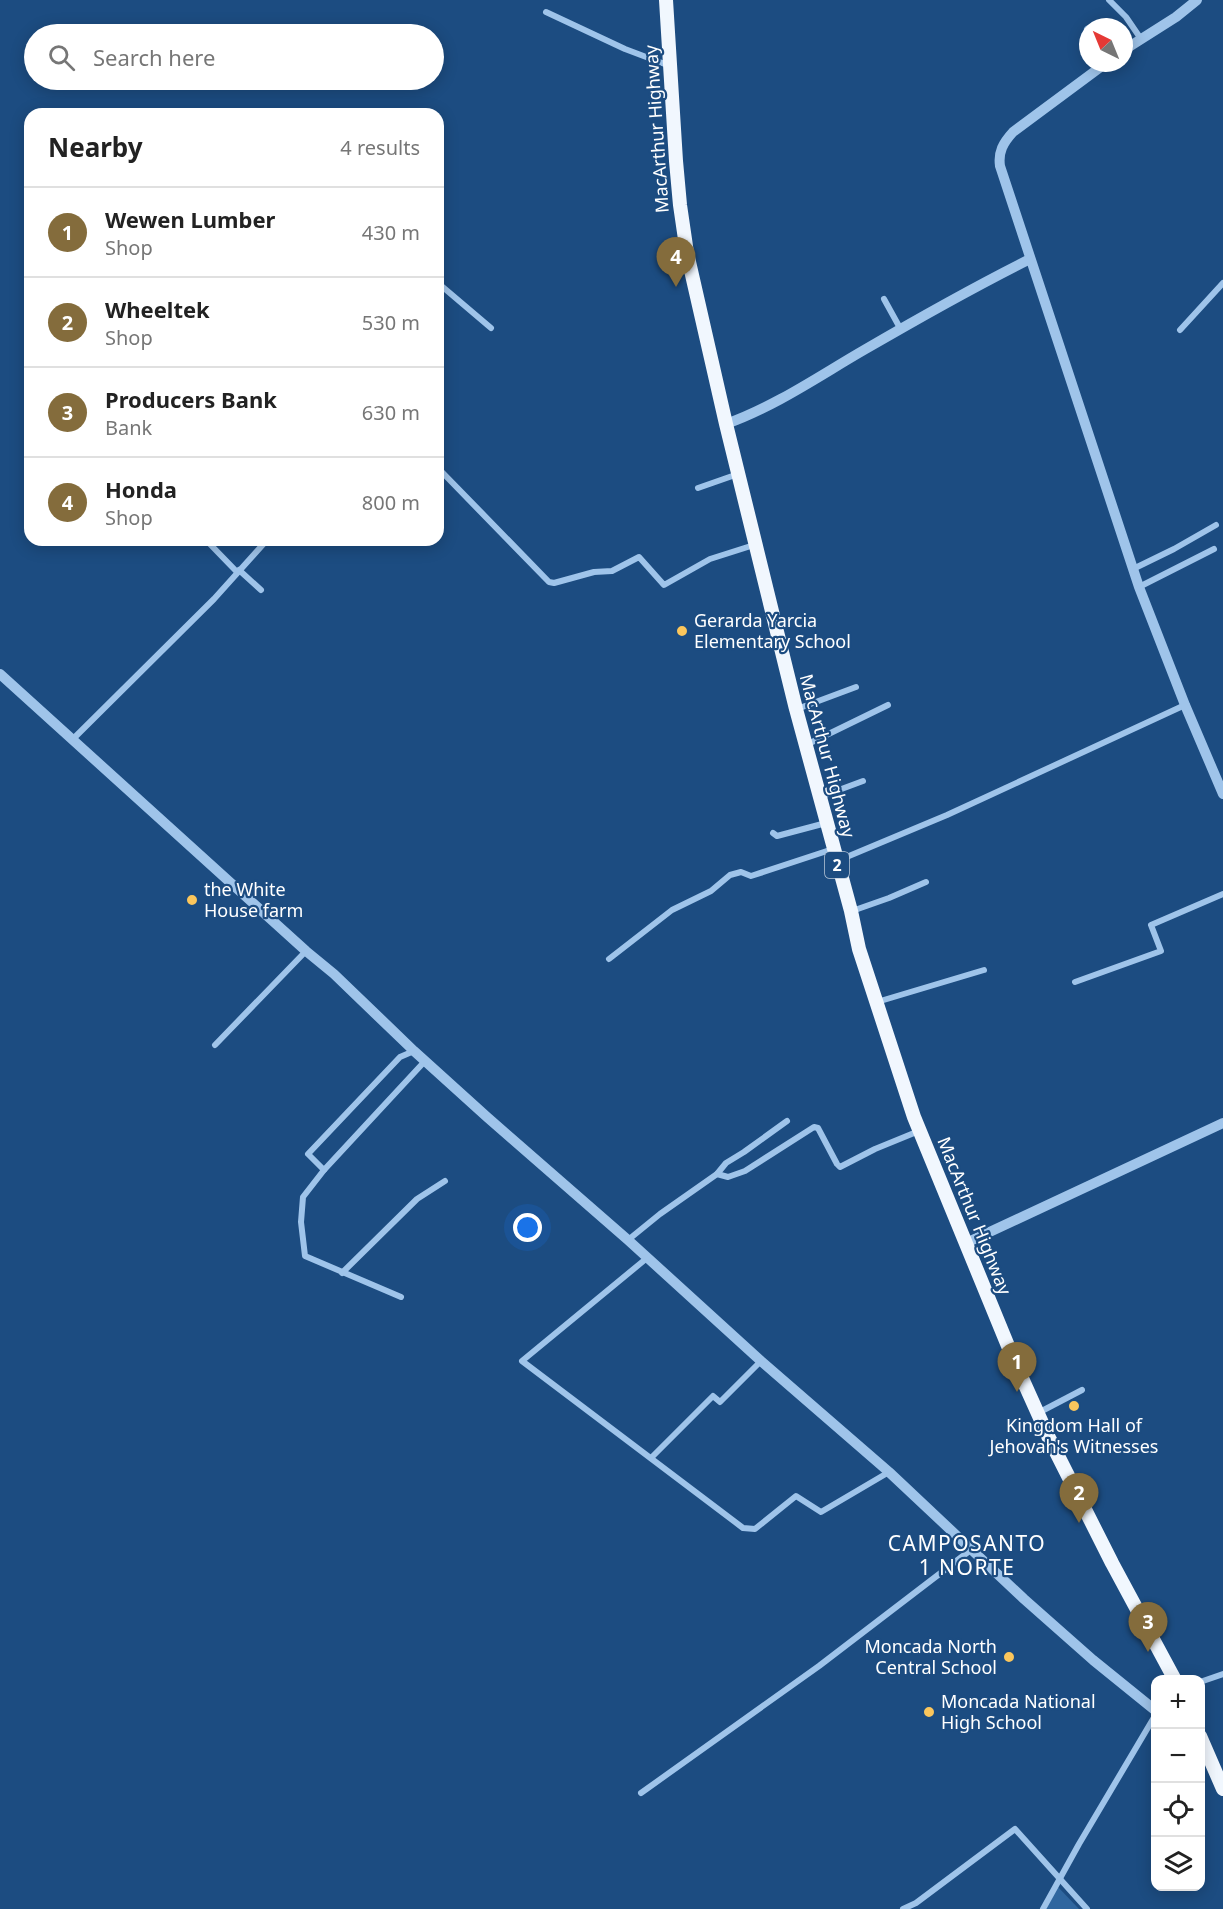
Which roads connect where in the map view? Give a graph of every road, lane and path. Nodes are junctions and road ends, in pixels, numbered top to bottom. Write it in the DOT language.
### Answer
graph roads {
  1 [pos="666,0"];
  2 [pos="1109,0"];
  3 [pos="1197,0"];
  4 [pos="546,12"];
  5 [pos="1141,39"];
  6 [pos="1133,44"];
  7 [pos="671,66"];
  8 [pos="1094,72"];
  9 [pos="1030,259"];
  10 [pos="1223,283"];
  11 [pos="444,288"];
  12 [pos="884,299"];
  13 [pos="491,328"];
  14 [pos="900,328"];
  15 [pos="1180,330"];
  16 [pos="726,424"];
  17 [pos="444,474"];
  18 [pos="739,474"];
  19 [pos="698,488"];
  20 [pos="1216,525"];
  21 [pos="756,544"];
  22 [pos="212,546"];
  23 [pos="261,546"];
  24 [pos="1214,549"];
  25 [pos="1133,569"];
  26 [pos="238,571"];
  27 [pos="1139,587"];
  28 [pos="261,591"];
  29 [pos="0,674"];
  30 [pos="856,687"];
  31 [pos="888,705"];
  32 [pos="1185,705"];
  33 [pos="796,709"];
  34 [pos="72,740"];
  35 [pos="806,745"];
  36 [pos="863,781"];
  37 [pos="1223,794"];
  38 [pos="820,797"];
  39 [pos="826,823"];
  40 [pos="773,832"];
  41 [pos="835,855"];
  42 [pos="926,882"];
  43 [pos="1223,894"];
  44 [pos="851,911"];
  45 [pos="306,951"];
  46 [pos="609,959"];
  47 [pos="984,970"];
  48 [pos="1076,982"];
  49 [pos="877,1002"];
  50 [pos="215,1045"];
  51 [pos="414,1051"];
  52 [pos="425,1061"];
  53 [pos="787,1121"];
  54 [pos="1223,1123"];
  55 [pos="920,1131"];
  56 [pos="324,1170"];
  57 [pos="717,1174"];
  58 [pos="445,1181"];
  59 [pos="628,1240"];
  60 [pos="966,1243"];
  61 [pos="647,1258"];
  62 [pos="342,1273"];
  63 [pos="401,1297"];
  64 [pos="761,1361"];
  65 [pos="1082,1390"];
  66 [pos="1038,1414"];
  67 [pos="651,1458"];
  68 [pos="889,1472"];
  69 [pos="972,1550"];
  70 [pos="1223,1674"];
  71 [pos="1172,1675"];
  72 [pos="1205,1680"];
  73 [pos="1151,1710"];
  74 [pos="1151,1720"];
  75 [pos="1209,1756"];
  76 [pos="1223,1789"];
  77 [pos="641,1793"];
  78 [pos="1059,1879"];
  79 [pos="903,1909"];
  80 [pos="1043,1909"];
  81 [pos="1087,1909"];
  1 -- 7 [label="highway, MacArthur Highway / 2"];
  2 -- 5 [label="street"];
  3 -- 5 [label="street"];
  4 -- 7 [label="street"];
  5 -- 6 [label="street"];
  7 -- 16 [label="highway, MacArthur Highway / 2"];
  8 -- 9 [label="street"];
  9 -- 14 [label="street"];
  9 -- 25 [label="street"];
  10 -- 15 [label="street"];
  11 -- 13 [label="street"];
  12 -- 14 [label="street"];
  14 -- 16 [label="street"];
  16 -- 18 [label="highway, MacArthur Highway / 2"];
  17 -- 21 [label="street"];
  18 -- 19 [label="street"];
  18 -- 21 [label="highway, MacArthur Highway / 2"];
  20 -- 25 [label="street"];
  21 -- 33 [label="highway, MacArthur Highway / 2"];
  22 -- 26 [label="street"];
  23 -- 26 [label="street"];
  24 -- 27 [label="street"];
  25 -- 27 [label="street"];
  26 -- 28 [label="street"];
  26 -- 34 [label="street"];
  27 -- 32 [label="street"];
  29 -- 34 [label="street"];
  30 -- 33 [label="street"];
  31 -- 35 [label="street"];
  32 -- 37 [label="street"];
  32 -- 41 [label="street"];
  33 -- 35 [label="highway, MacArthur Highway / 2"];
  34 -- 45 [label="street"];
  35 -- 38 [label="highway, MacArthur Highway / 2"];
  36 -- 38 [label="street"];
  38 -- 39 [label="highway, MacArthur Highway / 2"];
  39 -- 40 [label="street"];
  39 -- 41 [label="highway, MacArthur Highway / 2"];
  41 -- 44 [label="highway, MacArthur Highway / 2"];
  41 -- 46 [label="street"];
  42 -- 44 [label="street"];
  43 -- 48 [label="street"];
  44 -- 49 [label="highway, MacArthur Highway / 2"];
  45 -- 50 [label="street"];
  45 -- 51 [label="street"];
  47 -- 49 [label="street"];
  49 -- 55 [label="highway, MacArthur Highway / 2"];
  51 -- 52 [label="street"];
  51 -- 56 [label="street"];
  52 -- 56 [label="street"];
  52 -- 59 [label="street"];
  53 -- 57 [label="street"];
  54 -- 60 [label="street"];
  55 -- 57 [label="street"];
  55 -- 60 [label="highway, MacArthur Highway / 2"];
  56 -- 62 [label="street"];
  57 -- 59 [label="street"];
  58 -- 62 [label="street"];
  59 -- 61 [label="street"];
  60 -- 66 [label="highway, MacArthur Highway / 2"];
  61 -- 64 [label="street"];
  61 -- 67 [label="street"];
  62 -- 63 [label="street"];
  64 -- 67 [label="street"];
  64 -- 68 [label="street"];
  65 -- 66 [label="street"];
  66 -- 71 [label="highway, MacArthur Highway / 2"];
  67 -- 68 [label="street"];
  68 -- 69 [label="street"];
  69 -- 73 [label="street"];
  69 -- 77 [label="street"];
  70 -- 72 [label="street"];
  74 -- 78 [label="street"];
  75 -- 76 [label="highway"];
  78 -- 79 [label="street"];
  78 -- 80 [label="street"];
  78 -- 81 [label="street"];
}
